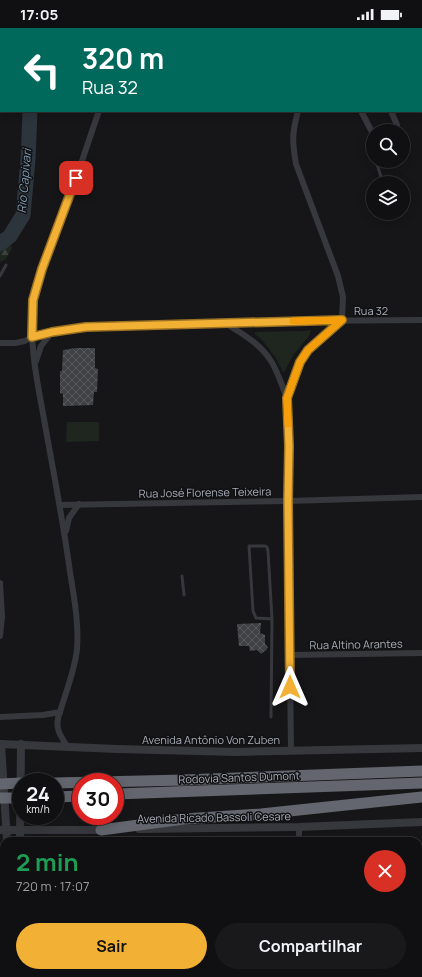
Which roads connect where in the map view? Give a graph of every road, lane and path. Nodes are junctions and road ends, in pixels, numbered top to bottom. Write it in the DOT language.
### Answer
graph roads {
  1 [pos="99,112"];
  2 [pos="298,112"];
  3 [pos="362,112"];
  4 [pos="391,112"];
  5 [pos="368,124"];
  6 [pos="397,124"];
  7 [pos="6,265"];
  8 [pos="0,276"];
  9 [pos="342,320"];
  10 [pos="422,320"];
  11 [pos="225,323"];
  12 [pos="52,332"];
  13 [pos="32,337"];
  14 [pos="0,343"];
  15 [pos="35,362"];
  16 [pos="287,398"];
  17 [pos="422,497"];
  18 [pos="288,501"];
  19 [pos="78,504"];
  20 [pos="60,505"];
  21 [pos="65,537"];
  22 [pos="182,576"];
  23 [pos="0,583"];
  24 [pos="184,595"];
  25 [pos="272,619"];
  26 [pos="0,636"];
  27 [pos="422,653"];
  28 [pos="290,655"];
  29 [pos="60,712"];
  30 [pos="0,718"];
  31 [pos="271,718"];
  32 [pos="0,743"];
  33 [pos="21,744"];
  34 [pos="67,746"];
  35 [pos="422,748"];
  36 [pos="291,750"];
  37 [pos="422,771"];
  38 [pos="64,783"];
  39 [pos="422,783"];
  40 [pos="0,784"];
  41 [pos="12,784"];
  42 [pos="124,794"];
  43 [pos="422,797"];
  44 [pos="0,798"];
  45 [pos="12,798"];
  46 [pos="422,822"];
  47 [pos="299,827"];
  48 [pos="3,830"];
  49 [pos="21,830"];
  50 [pos="101,830"];
  51 [pos="20,837"];
  52 [pos="299,837"];
  1 -- 13 [label="street"];
  2 -- 9 [label="street"];
  3 -- 5 [label="street"];
  4 -- 6 [label="street"];
  7 -- 8 [label="lane"];
  9 -- 10 [label="street, Rua 32"];
  9 -- 11 [label="street, Rua 32"];
  9 -- 16 [label="street"];
  11 -- 12 [label="street, Rua 32"];
  11 -- 16 [label="street"];
  12 -- 13 [label="street, Rua 32"];
  12 -- 15 [label="street"];
  13 -- 14 [label="street, Rua 32"];
  13 -- 15 [label="street"];
  15 -- 20 [label="street"];
  16 -- 18 [label="street"];
  17 -- 18 [label="street, Rua José Florense Teixeira"];
  18 -- 19 [label="street, Rua José Florense Teixeira"];
  18 -- 28 [label="street"];
  19 -- 20 [label="street, Rua José Florense Teixeira"];
  19 -- 21 [label="street"];
  20 -- 21 [label="street"];
  21 -- 29 [label="street"];
  22 -- 24 [label="lane"];
  23 -- 26 [label="street"];
  25 -- 25 [label="lane"];
  25 -- 31 [label="lane"];
  27 -- 28 [label="street, Rua Altino Arantes"];
  28 -- 36 [label="street"];
  29 -- 30 [label="street"];
  29 -- 34 [label="street"];
  32 -- 33 [label="street, Avenida Antônio Von Zuben"];
  32 -- 48 [label="street"];
  33 -- 34 [label="street, Avenida Antônio Von Zuben"];
  33 -- 49 [label="street"];
  34 -- 36 [label="street, Avenida Antônio Von Zuben"];
  35 -- 36 [label="street, Avenida Antônio Von Zuben"];
  37 -- 38 [label="highway, Rodovia Santos Dumont"];
  39 -- 42 [label="highway, Rodovia Santos Dumont"];
  40 -- 41 [label="highway"];
  43 -- 50 [label="highway"];
  44 -- 45 [label="highway"];
  46 -- 47 [label="street, Avenida Ricado Bassoli Cesare"];
  47 -- 50 [label="street, Avenida Ricado Bassoli Cesare"];
  47 -- 52 [label="street"];
  48 -- 49 [label="street, Avenida Ricado Bassoli Cesare"];
  49 -- 50 [label="street, Avenida Ricado Bassoli Cesare"];
  49 -- 51 [label="street"];
}
